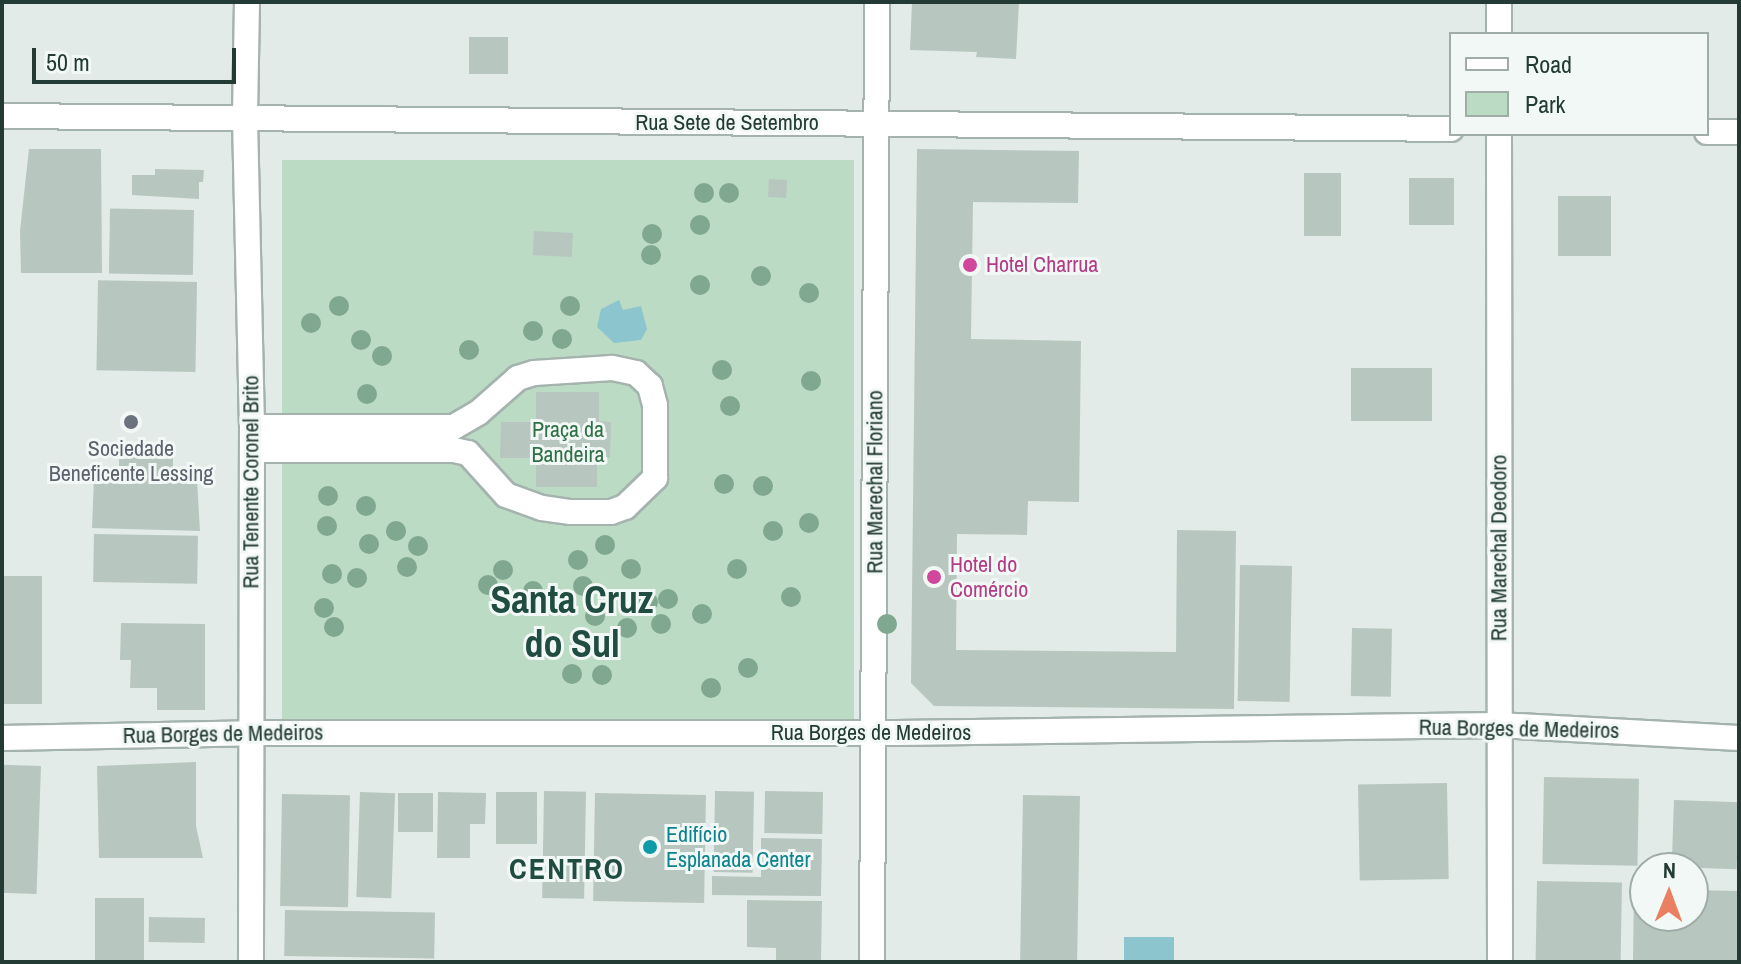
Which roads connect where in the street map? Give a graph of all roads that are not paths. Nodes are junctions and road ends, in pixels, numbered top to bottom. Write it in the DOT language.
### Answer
graph roads {
  1 [pos="247,2"];
  2 [pos="877,2"];
  3 [pos="1499,2"];
  4 [pos="1499,32"];
  5 [pos="2,116"];
  6 [pos="245,119"];
  7 [pos="876,124"];
  8 [pos="1449,129"];
  9 [pos="1709,132"];
  10 [pos="1739,132"];
  11 [pos="1499,136"];
  12 [pos="252,439"];
  13 [pos="1498,725"];
  14 [pos="252,733"];
  15 [pos="872,733"];
  16 [pos="2,738"];
  17 [pos="1739,738"];
  18 [pos="251,962"];
  19 [pos="872,962"];
  20 [pos="1500,962"];
  1 -- 6 [label="street, Rua Tenente Coronel Brito"];
  2 -- 7 [label="street, Rua Marechal Floriano"];
  3 -- 4 [label="street"];
  5 -- 6 [label="street, Rua Sete de Setembro"];
  6 -- 7 [label="street, Rua Sete de Setembro"];
  6 -- 12 [label="street, Rua Tenente Coronel Brito"];
  7 -- 8 [label="street, Rua Sete de Setembro"];
  7 -- 15 [label="street, Rua Marechal Floriano"];
  9 -- 10 [label="street"];
  11 -- 13 [label="street, Rua Marechal Deodoro"];
  12 -- 12 [label="street"];
  12 -- 14 [label="street, Rua Tenente Coronel Brito"];
  13 -- 15 [label="street, Rua Borges de Medeiros"];
  13 -- 17 [label="street, Rua Borges de Medeiros"];
  13 -- 20 [label="street, Rua Marechal Deodoro"];
  14 -- 15 [label="street, Rua Borges de Medeiros"];
  14 -- 16 [label="street, Rua Borges de Medeiros"];
  14 -- 18 [label="street, Rua Tenente Coronel Brito"];
  15 -- 19 [label="street, Rua Marechal Floriano"];
}
